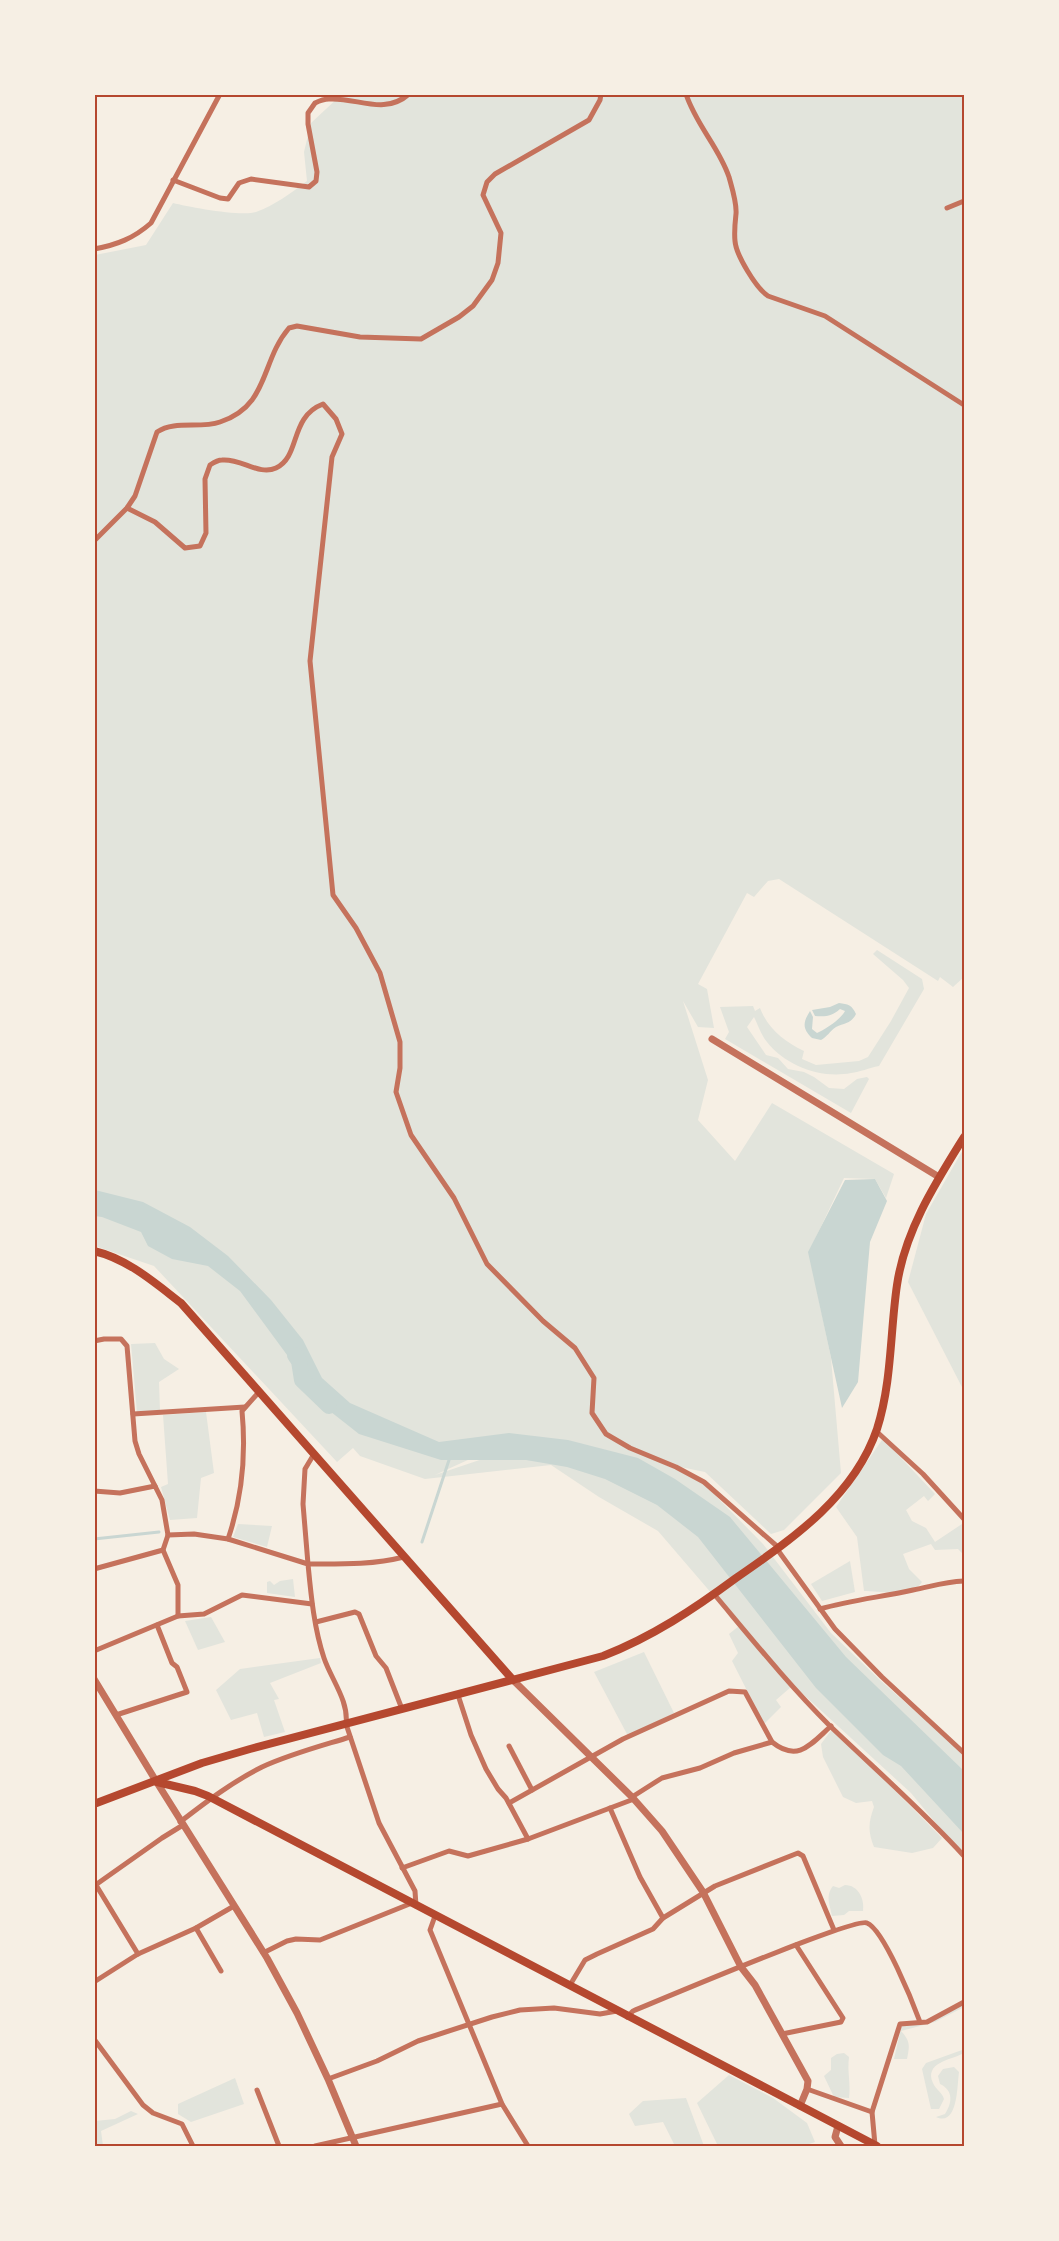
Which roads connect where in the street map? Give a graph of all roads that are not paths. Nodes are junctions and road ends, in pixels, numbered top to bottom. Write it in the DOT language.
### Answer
graph roads {
  1 [pos="220,94"];
  2 [pos="408,94"];
  3 [pos="601,94"];
  4 [pos="686,94"];
  5 [pos="173,180"];
  6 [pos="964,201"];
  7 [pos="947,208"];
  8 [pos="94,249"];
  9 [pos="964,405"];
  10 [pos="128,508"];
  11 [pos="94,541"];
  12 [pos="712,1039"];
  13 [pos="964,1137"];
  14 [pos="939,1177"];
  15 [pos="94,1251"];
  16 [pos="94,1341"];
  17 [pos="259,1392"];
  18 [pos="246,1407"];
  19 [pos="133,1414"];
  20 [pos="876,1431"];
  21 [pos="314,1454"];
  22 [pos="155,1486"];
  23 [pos="94,1491"];
  24 [pos="964,1519"];
  25 [pos="168,1535"];
  26 [pos="228,1539"];
  27 [pos="777,1549"];
  28 [pos="163,1550"];
  29 [pos="404,1557"];
  30 [pos="308,1564"];
  31 [pos="94,1569"];
  32 [pos="964,1581"];
  33 [pos="716,1592"];
  34 [pos="312,1604"];
  35 [pos="820,1609"];
  36 [pos="178,1616"];
  37 [pos="316,1622"];
  38 [pos="157,1624"];
  39 [pos="94,1651"];
  40 [pos="513,1680"];
  41 [pos="96,1683"];
  42 [pos="458,1695"];
  43 [pos="402,1709"];
  44 [pos="116,1715"];
  45 [pos="346,1724"];
  46 [pos="831,1726"];
  47 [pos="350,1737"];
  48 [pos="772,1742"];
  49 [pos="509,1746"];
  50 [pos="964,1753"];
  51 [pos="590,1756"];
  52 [pos="156,1781"];
  53 [pos="532,1790"];
  54 [pos="211,1798"];
  55 [pos="633,1798"];
  56 [pos="509,1803"];
  57 [pos="94,1804"];
  58 [pos="610,1808"];
  59 [pos="182,1823"];
  60 [pos="528,1839"];
  61 [pos="964,1856"];
  62 [pos="402,1868"];
  63 [pos="95,1886"];
  64 [pos="703,1892"];
  65 [pos="414,1905"];
  66 [pos="234,1906"];
  67 [pos="435,1916"];
  68 [pos="663,1918"];
  69 [pos="196,1928"];
  70 [pos="834,1930"];
  71 [pos="796,1946"];
  72 [pos="263,1953"];
  73 [pos="138,1954"];
  74 [pos="741,1967"];
  75 [pos="220,1971"];
  76 [pos="94,1982"];
  77 [pos="570,1985"];
  78 [pos="964,2002"];
  79 [pos="617,2011"];
  80 [pos="627,2016"];
  81 [pos="920,2022"];
  82 [pos="469,2024"];
  83 [pos="782,2034"];
  84 [pos="94,2039"];
  85 [pos="328,2079"];
  86 [pos="807,2089"];
  87 [pos="257,2090"];
  88 [pos="502,2103"];
  89 [pos="800,2106"];
  90 [pos="872,2112"];
  91 [pos="838,2126"];
  92 [pos="351,2137"];
  93 [pos="193,2146"];
  94 [pos="279,2146"];
  95 [pos="315,2146"];
  96 [pos="356,2146"];
  97 [pos="528,2146"];
  98 [pos="841,2146"];
  99 [pos="876,2146"];
  1 -- 5 [label="street"];
  2 -- 5 [label="street"];
  3 -- 10 [label="street"];
  4 -- 9 [label="street"];
  5 -- 8 [label="street"];
  6 -- 7 [label="street"];
  10 -- 11 [label="street"];
  10 -- 27 [label="street"];
  12 -- 14 [label="street"];
  13 -- 14 [label="main road"];
  14 -- 20 [label="main road"];
  15 -- 17 [label="main road"];
  16 -- 19 [label="street"];
  17 -- 18 [label="street"];
  17 -- 21 [label="main road"];
  18 -- 19 [label="street"];
  18 -- 26 [label="street"];
  19 -- 22 [label="street"];
  20 -- 24 [label="street"];
  20 -- 27 [label="main road"];
  21 -- 29 [label="main road"];
  21 -- 30 [label="street"];
  22 -- 23 [label="street"];
  22 -- 25 [label="street"];
  25 -- 26 [label="street"];
  25 -- 28 [label="street"];
  26 -- 30 [label="street"];
  27 -- 33 [label="main road"];
  27 -- 35 [label="street"];
  28 -- 31 [label="street"];
  28 -- 36 [label="street"];
  29 -- 30 [label="street"];
  29 -- 40 [label="main road"];
  30 -- 34 [label="street"];
  32 -- 35 [label="street"];
  33 -- 40 [label="main road"];
  33 -- 46 [label="street"];
  34 -- 36 [label="street"];
  34 -- 37 [label="street"];
  35 -- 50 [label="street"];
  36 -- 38 [label="street"];
  37 -- 43 [label="street"];
  37 -- 45 [label="street"];
  38 -- 39 [label="street"];
  38 -- 44 [label="street"];
  40 -- 42 [label="main road"];
  40 -- 51 [label="street"];
  41 -- 44 [label="street"];
  42 -- 43 [label="main road"];
  42 -- 56 [label="street"];
  43 -- 45 [label="main road"];
  44 -- 52 [label="street"];
  45 -- 47 [label="street"];
  45 -- 52 [label="main road"];
  46 -- 48 [label="street"];
  46 -- 61 [label="street"];
  47 -- 54 [label="street"];
  47 -- 62 [label="street"];
  48 -- 51 [label="street"];
  48 -- 55 [label="street"];
  49 -- 53 [label="street"];
  51 -- 53 [label="street"];
  51 -- 55 [label="street"];
  52 -- 54 [label="main road"];
  52 -- 57 [label="main road"];
  52 -- 59 [label="street"];
  53 -- 56 [label="street"];
  54 -- 59 [label="street"];
  54 -- 65 [label="main road"];
  55 -- 58 [label="street"];
  55 -- 64 [label="street"];
  56 -- 60 [label="street"];
  58 -- 60 [label="street"];
  58 -- 68 [label="street"];
  59 -- 63 [label="street"];
  59 -- 66 [label="street"];
  60 -- 62 [label="street"];
  62 -- 65 [label="street"];
  63 -- 73 [label="street"];
  64 -- 68 [label="street"];
  64 -- 70 [label="street"];
  64 -- 74 [label="street"];
  65 -- 67 [label="main road"];
  65 -- 72 [label="street"];
  66 -- 69 [label="street"];
  66 -- 72 [label="street"];
  67 -- 77 [label="main road"];
  67 -- 82 [label="street"];
  68 -- 77 [label="street"];
  69 -- 73 [label="street"];
  69 -- 75 [label="street"];
  70 -- 71 [label="street"];
  70 -- 81 [label="street"];
  71 -- 74 [label="street"];
  71 -- 83 [label="street"];
  72 -- 85 [label="street"];
  73 -- 76 [label="street"];
  74 -- 80 [label="street"];
  74 -- 83 [label="street"];
  77 -- 79 [label="main road"];
  78 -- 81 [label="street"];
  79 -- 80 [label="main road"];
  79 -- 82 [label="street"];
  80 -- 89 [label="main road"];
  81 -- 90 [label="street"];
  82 -- 85 [label="street"];
  82 -- 88 [label="street"];
  83 -- 86 [label="street"];
  84 -- 93 [label="street"];
  85 -- 92 [label="street"];
  86 -- 89 [label="street"];
  86 -- 90 [label="street"];
  87 -- 94 [label="street"];
  88 -- 92 [label="street"];
  88 -- 97 [label="street"];
  89 -- 91 [label="main road"];
  90 -- 99 [label="street"];
  91 -- 98 [label="street"];
  91 -- 99 [label="main road"];
  92 -- 95 [label="street"];
  92 -- 96 [label="street"];
}
